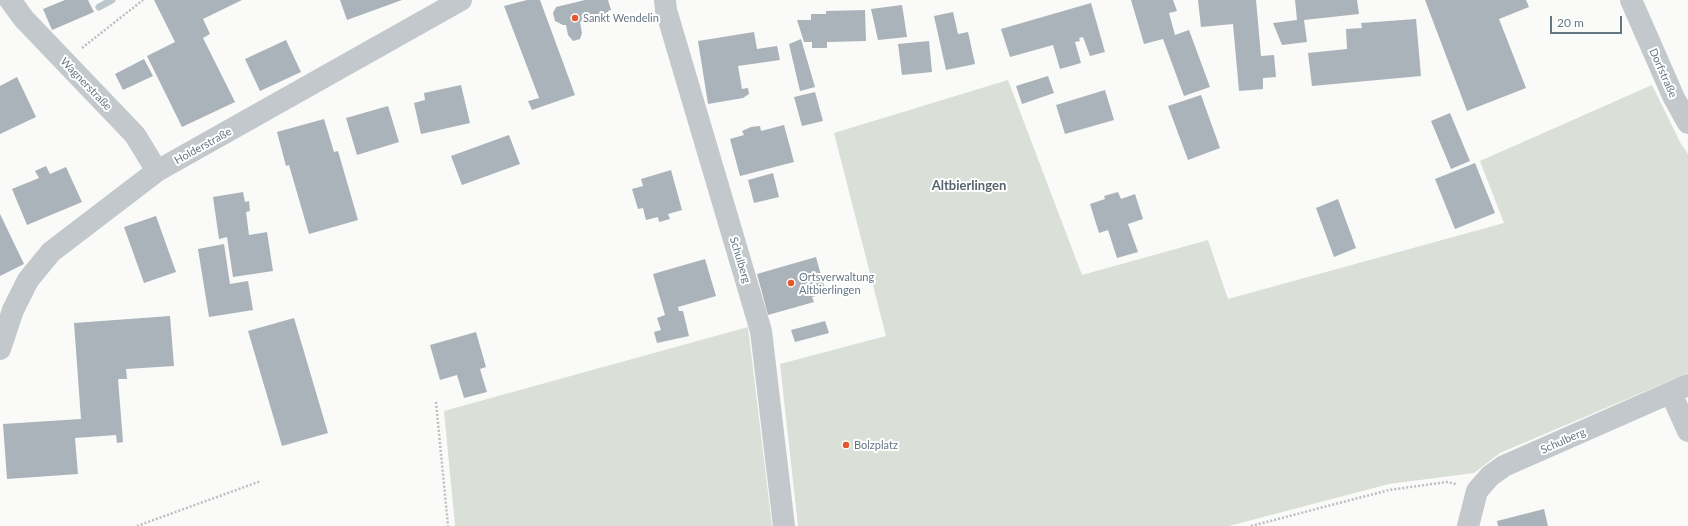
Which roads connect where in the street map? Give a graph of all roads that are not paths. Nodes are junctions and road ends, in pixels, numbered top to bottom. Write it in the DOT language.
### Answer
graph roads {
  1 [pos="10,0"];
  2 [pos="461,0"];
  3 [pos="665,0"];
  4 [pos="1631,0"];
  5 [pos="1688,123"];
  6 [pos="157,171"];
  7 [pos="0,349"];
  8 [pos="1680,389"];
  9 [pos="1688,431"];
  10 [pos="784,526"];
  11 [pos="1468,526"];
  1 -- 6 [label="street, Wagnerstraße"];
  2 -- 6 [label="street, Holderstraße"];
  3 -- 10 [label="street, Schulberg"];
  4 -- 5 [label="street, Dorfstraße"];
  6 -- 7 [label="street, Holderstraße"];
  8 -- 9 [label="street"];
  8 -- 11 [label="street, Schulberg"];
}
